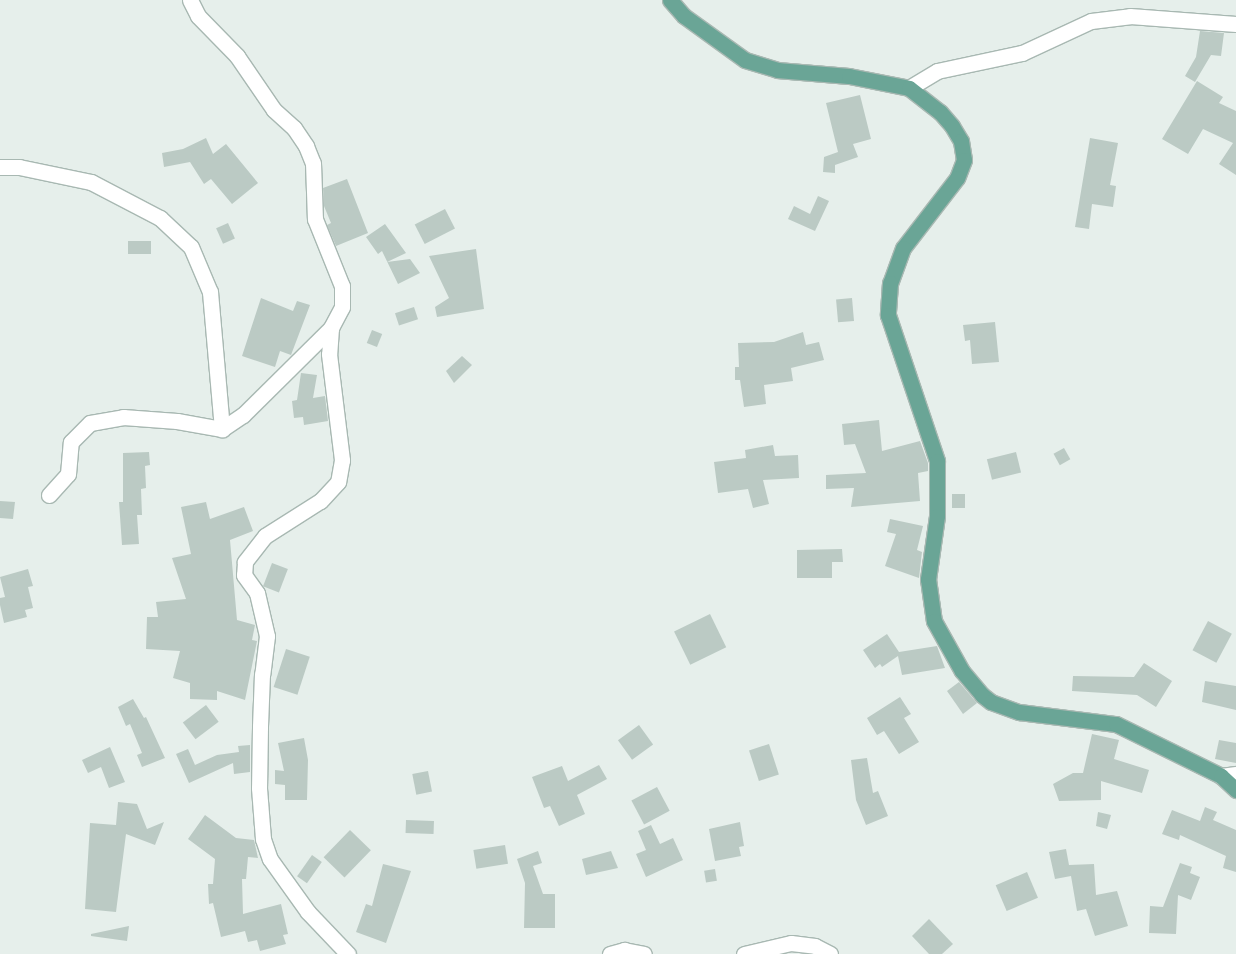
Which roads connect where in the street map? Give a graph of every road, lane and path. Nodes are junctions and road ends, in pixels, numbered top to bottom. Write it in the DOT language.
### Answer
graph roads {
  1 [pos="190,0"];
  2 [pos="670,0"];
  3 [pos="1236,24"];
  4 [pos="909,88"];
  5 [pos="0,167"];
  6 [pos="331,328"];
  7 [pos="222,429"];
  8 [pos="49,495"];
  9 [pos="1229,775"];
  10 [pos="1236,790"];
  11 [pos="348,954"];
  12 [pos="610,954"];
  13 [pos="644,954"];
  14 [pos="744,954"];
  15 [pos="830,954"];
  1 -- 6 [label="street"];
  2 -- 4 [label="main road"];
  3 -- 4 [label="street"];
  4 -- 9 [label="main road"];
  5 -- 7 [label="street"];
  6 -- 7 [label="street"];
  6 -- 11 [label="street"];
  7 -- 8 [label="street"];
  9 -- 10 [label="main road"];
  12 -- 13 [label="street"];
  14 -- 15 [label="street"];
}
